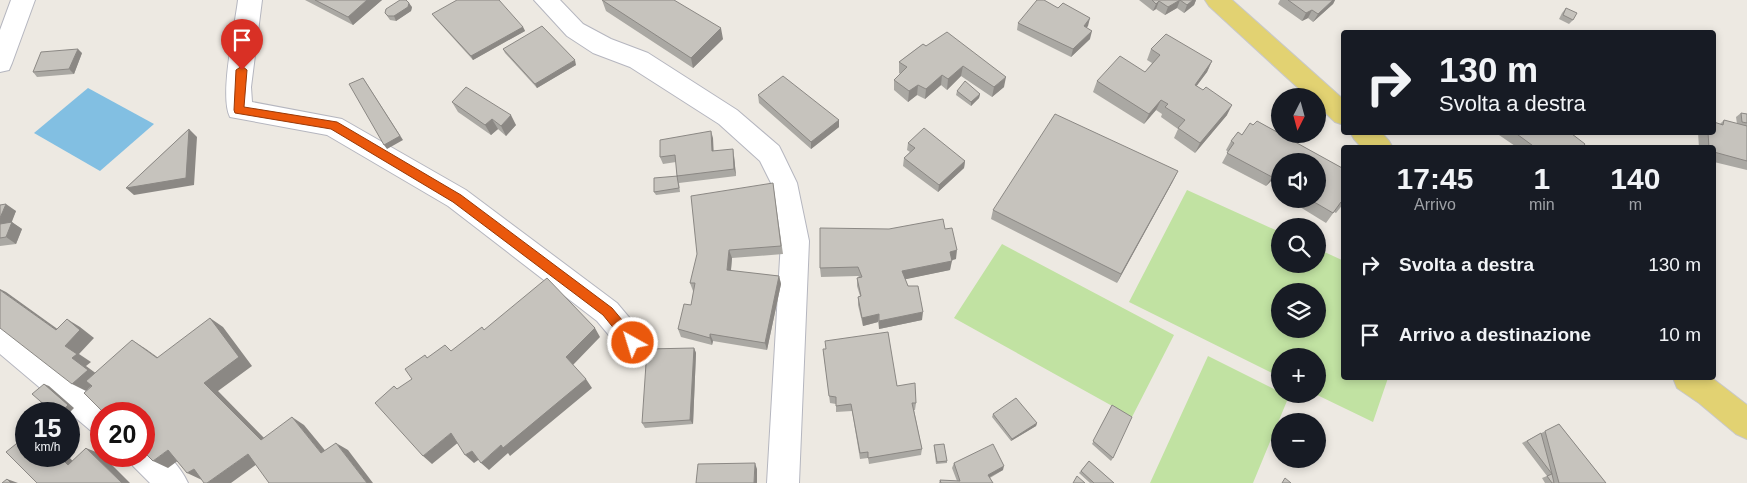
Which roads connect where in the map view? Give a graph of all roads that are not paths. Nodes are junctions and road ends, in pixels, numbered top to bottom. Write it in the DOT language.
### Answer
graph roads {
  1 [pos="24,0"];
  2 [pos="250,0"];
  3 [pos="546,0"];
  4 [pos="1217,0"];
  5 [pos="0,63"];
  6 [pos="1341,112"];
  7 [pos="1366,135"];
  8 [pos="1377,145"];
  9 [pos="0,336"];
  10 [pos="633,343"];
  11 [pos="1691,380"];
  12 [pos="90,411"];
  13 [pos="1747,424"];
  14 [pos="155,465"];
  15 [pos="172,483"];
  16 [pos="783,483"];
  1 -- 5 [label="street"];
  2 -- 10 [label="street"];
  3 -- 16 [label="street"];
  4 -- 6 [label="main road"];
  7 -- 8 [label="main road"];
  9 -- 12 [label="street"];
  11 -- 13 [label="main road"];
  14 -- 15 [label="street"];
}
